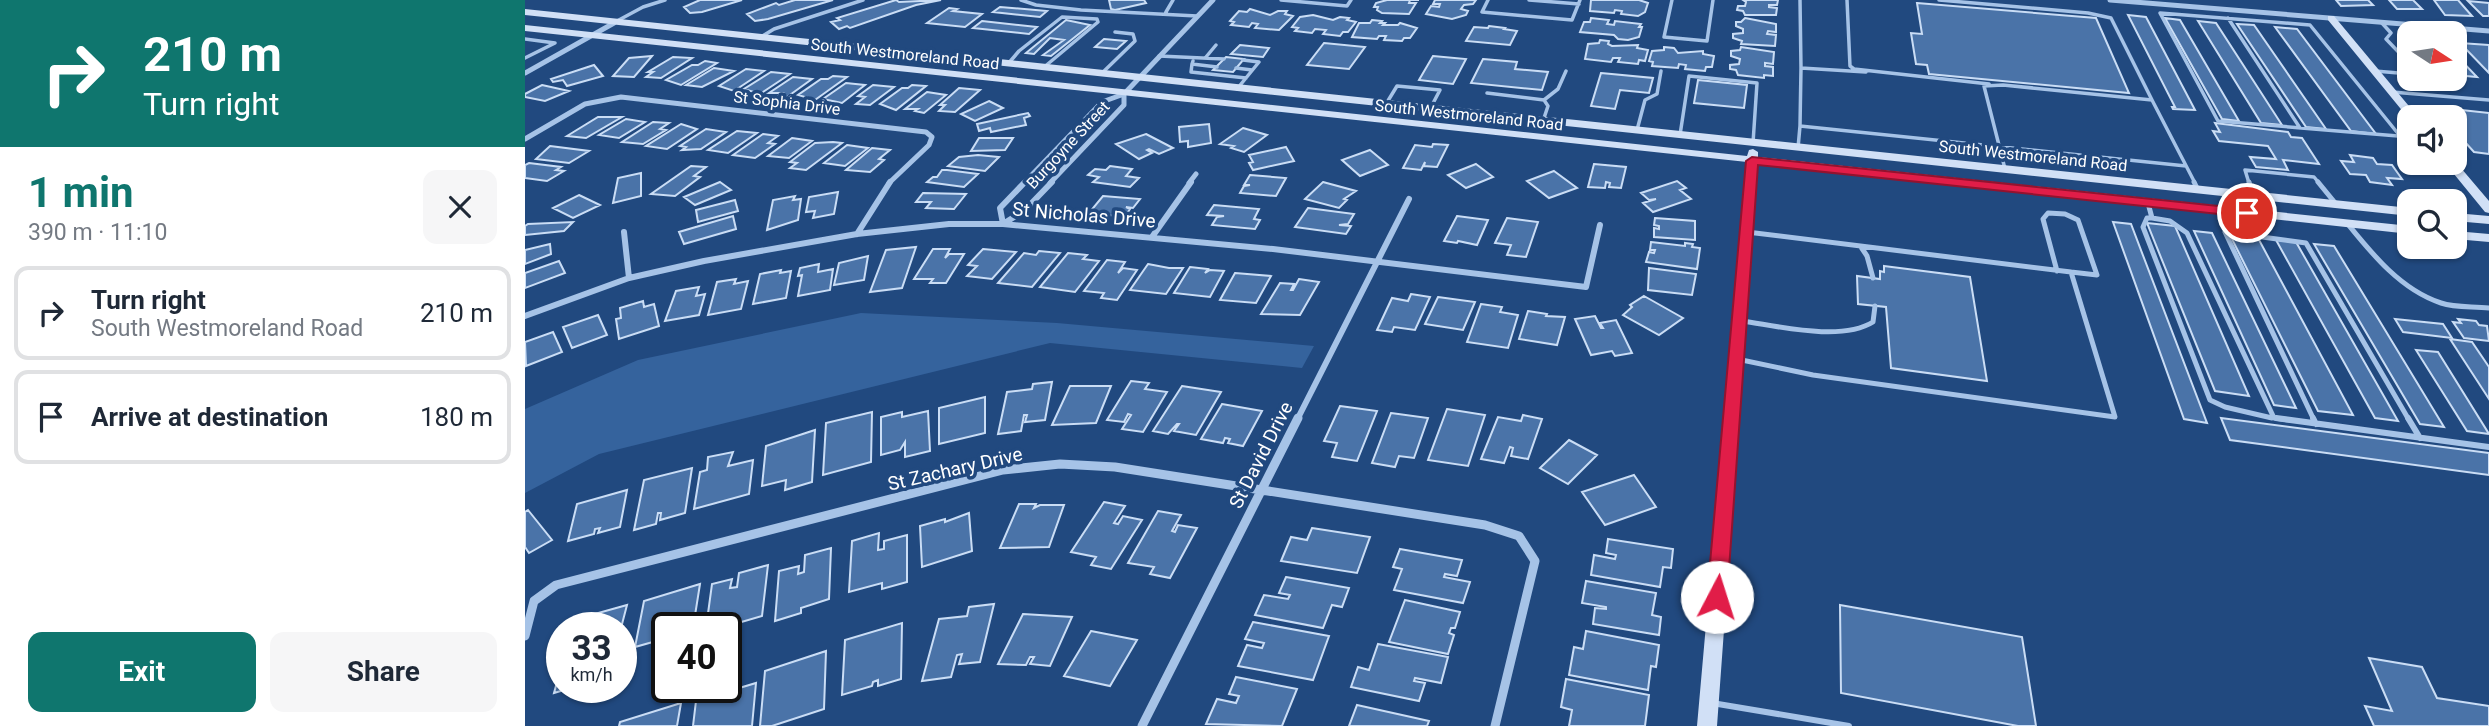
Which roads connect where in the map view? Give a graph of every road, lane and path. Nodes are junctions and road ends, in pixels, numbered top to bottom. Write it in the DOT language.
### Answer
graph roads {
  1 [pos="665,0"];
  2 [pos="863,0"];
  3 [pos="1021,0"];
  4 [pos="1173,0"];
  5 [pos="1213,0"];
  6 [pos="1282,0"];
  7 [pos="1351,0"];
  8 [pos="1488,0"];
  9 [pos="1529,0"];
  10 [pos="1672,0"];
  11 [pos="1713,0"];
  12 [pos="1800,0"];
  13 [pos="1847,0"];
  14 [pos="1939,0"];
  15 [pos="2111,0"];
  16 [pos="1312,1"];
  17 [pos="1579,2"];
  18 [pos="525,12"];
  19 [pos="1166,12"];
  20 [pos="1197,16"];
  21 [pos="2228,18"];
  22 [pos="2331,18"];
  23 [pos="2381,22"];
  24 [pos="614,23"];
  25 [pos="525,28"];
  26 [pos="2489,31"];
  27 [pos="1115,32"];
  28 [pos="595,36"];
  29 [pos="758,38"];
  30 [pos="525,39"];
  31 [pos="1216,45"];
  32 [pos="2397,50"];
  33 [pos="895,53"];
  34 [pos="1159,56"];
  35 [pos="1206,57"];
  36 [pos="525,58"];
  37 [pos="1224,59"];
  38 [pos="1243,60"];
  39 [pos="1193,62"];
  40 [pos="1008,65"];
  41 [pos="1217,66"];
  42 [pos="876,67"];
  43 [pos="1043,68"];
  44 [pos="1236,68"];
  45 [pos="1801,68"];
  46 [pos="1252,70"];
  47 [pos="1566,71"];
  48 [pos="1661,71"];
  49 [pos="2374,71"];
  50 [pos="1191,72"];
  51 [pos="1866,72"];
  52 [pos="525,73"];
  53 [pos="2397,73"];
  54 [pos="1101,74"];
  55 [pos="1137,78"];
  56 [pos="1246,78"];
  57 [pos="1172,82"];
  58 [pos="1992,85"];
  59 [pos="1237,89"];
  60 [pos="2392,92"];
  61 [pos="1487,93"];
  62 [pos="1124,94"];
  63 [pos="1544,100"];
  64 [pos="2152,100"];
  65 [pos="2489,100"];
  66 [pos="1386,104"];
  67 [pos="2403,105"];
  68 [pos="1430,109"];
  69 [pos="1755,109"];
  70 [pos="1543,121"];
  71 [pos="1801,125"];
  72 [pos="2300,128"];
  73 [pos="1637,130"];
  74 [pos="2397,132"];
  75 [pos="1680,135"];
  76 [pos="2397,136"];
  77 [pos="525,139"];
  78 [pos="1753,143"];
  79 [pos="2000,147"];
  80 [pos="1798,148"];
  81 [pos="1752,161"];
  82 [pos="2186,166"];
  83 [pos="2005,169"];
  84 [pos="1196,174"];
  85 [pos="2461,175"];
  86 [pos="2140,183"];
  87 [pos="2010,188"];
  88 [pos="2198,190"];
  89 [pos="2253,195"];
  90 [pos="1409,199"];
  91 [pos="2148,203"];
  92 [pos="2336,204"];
  93 [pos="2489,209"];
  94 [pos="2397,211"];
  95 [pos="2152,218"];
  96 [pos="2467,218"];
  97 [pos="2489,220"];
  98 [pos="2347,223"];
  99 [pos="1003,224"];
  100 [pos="1600,225"];
  101 [pos="2397,229"];
  102 [pos="624,232"];
  103 [pos="1747,232"];
  104 [pos="857,234"];
  105 [pos="2467,235"];
  106 [pos="1152,237"];
  107 [pos="2489,238"];
  108 [pos="1861,247"];
  109 [pos="1377,262"];
  110 [pos="2057,271"];
  111 [pos="2071,272"];
  112 [pos="629,278"];
  113 [pos="1873,278"];
  114 [pos="1875,306"];
  115 [pos="2489,308"];
  116 [pos="525,316"];
  117 [pos="1740,321"];
  118 [pos="1737,359"];
  119 [pos="2274,418"];
  120 [pos="2316,424"];
  121 [pos="2420,438"];
  122 [pos="2489,447"];
  123 [pos="1261,488"];
  124 [pos="525,636"];
  125 [pos="1709,702"];
  126 [pos="1142,726"];
  127 [pos="1495,726"];
  128 [pos="1707,726"];
  129 [pos="1849,726"];
  1 -- 24 [label="lane"];
  2 -- 29 [label="lane"];
  3 -- 19 [label="lane"];
  4 -- 19 [label="lane"];
  5 -- 20 [label="street, Burgoyne Street"];
  6 -- 16 [label="lane"];
  7 -- 16 [label="lane"];
  8 -- 17 [label="lane"];
  9 -- 17 [label="lane"];
  10 -- 11 [label="lane"];
  12 -- 45 [label="lane"];
  13 -- 51 [label="lane"];
  14 -- 64 [label="lane"];
  15 -- 22 [label="street"];
  18 -- 24 [label="main road, South Westmoreland Road"];
  19 -- 20 [label="lane"];
  20 -- 34 [label="street, Burgoyne Street"];
  21 -- 72 [label="lane"];
  21 -- 72 [label="lane"];
  21 -- 74 [label="lane"];
  22 -- 23 [label="street"];
  22 -- 49 [label="main road"];
  23 -- 26 [label="street"];
  23 -- 32 [label="lane"];
  24 -- 28 [label="street"];
  24 -- 29 [label="main road, South Westmoreland Road"];
  25 -- 28 [label="main road, South Westmoreland Road"];
  27 -- 54 [label="lane"];
  28 -- 42 [label="main road, South Westmoreland Road"];
  28 -- 52 [label="street"];
  29 -- 33 [label="main road, South Westmoreland Road"];
  30 -- 36 [label="lane"];
  31 -- 35 [label="lane"];
  33 -- 40 [label="main road, South Westmoreland Road"];
  33 -- 42 [label="main road"];
  34 -- 39 [label="lane"];
  34 -- 55 [label="street, Burgoyne Street"];
  35 -- 37 [label="lane"];
  35 -- 39 [label="lane"];
  38 -- 46 [label="lane"];
  39 -- 41 [label="lane"];
  39 -- 50 [label="lane"];
  40 -- 43 [label="main road, South Westmoreland Road"];
  40 -- 43 [label="lane"];
  42 -- 62 [label="main road, South Westmoreland Road"];
  43 -- 54 [label="main road, South Westmoreland Road"];
  44 -- 46 [label="lane"];
  45 -- 51 [label="lane"];
  45 -- 71 [label="lane"];
  46 -- 56 [label="lane"];
  47 -- 63 [label="lane"];
  48 -- 73 [label="lane"];
  49 -- 53 [label="lane"];
  49 -- 60 [label="main road"];
  50 -- 56 [label="lane"];
  50 -- 57 [label="lane"];
  51 -- 58 [label="lane"];
  54 -- 55 [label="main road, South Westmoreland Road"];
  55 -- 57 [label="main road, South Westmoreland Road"];
  55 -- 62 [label="street, Burgoyne Street"];
  56 -- 59 [label="lane"];
  57 -- 59 [label="main road, South Westmoreland Road"];
  58 -- 64 [label="lane"];
  58 -- 79 [label="lane"];
  59 -- 66 [label="main road, South Westmoreland Road"];
  60 -- 65 [label="lane"];
  60 -- 67 [label="main road"];
  61 -- 63 [label="lane"];
  62 -- 81 [label="main road, South Westmoreland Road"];
  62 -- 99 [label="street, Burgoyne Street"];
  62 -- 99 [label="street, Burgoyne Street"];
  63 -- 70 [label="lane"];
  64 -- 82 [label="lane"];
  66 -- 68 [label="main road, South Westmoreland Road"];
  66 -- 68 [label="lane"];
  68 -- 70 [label="main road, South Westmoreland Road"];
  69 -- 75 [label="lane"];
  69 -- 78 [label="lane"];
  70 -- 73 [label="main road, South Westmoreland Road"];
  71 -- 79 [label="lane"];
  71 -- 80 [label="lane"];
  72 -- 76 [label="lane"];
  73 -- 75 [label="main road, South Westmoreland Road"];
  75 -- 78 [label="main road, South Westmoreland Road"];
  77 -- 104 [label="street, St Sophia Drive"];
  78 -- 80 [label="main road, South Westmoreland Road"];
  78 -- 81 [label="main road"];
  79 -- 82 [label="lane"];
  79 -- 83 [label="lane"];
  80 -- 83 [label="main road, South Westmoreland Road"];
  81 -- 87 [label="main road, South Westmoreland Road"];
  81 -- 103 [label="main road"];
  82 -- 88 [label="lane"];
  83 -- 86 [label="main road, South Westmoreland Road"];
  83 -- 87 [label="main road"];
  84 -- 106 [label="street"];
  85 -- 93 [label="main road"];
  86 -- 88 [label="main road, South Westmoreland Road"];
  86 -- 91 [label="main road"];
  87 -- 91 [label="main road, South Westmoreland Road"];
  88 -- 89 [label="main road, South Westmoreland Road"];
  89 -- 92 [label="main road, South Westmoreland Road"];
  89 -- 92 [label="lane"];
  90 -- 109 [label="street, St David Drive"];
  91 -- 95 [label="lane"];
  91 -- 98 [label="main road, South Westmoreland Road"];
  92 -- 94 [label="main road, South Westmoreland Road"];
  95 -- 119 [label="lane"];
  95 -- 119 [label="lane"];
  96 -- 97 [label="main road"];
  98 -- 101 [label="main road, South Westmoreland Road"];
  98 -- 115 [label="lane"];
  99 -- 104 [label="street, St Nicholas Drive"];
  99 -- 106 [label="street, St Nicholas Drive"];
  100 -- 109 [label="street, St Nicholas Drive"];
  102 -- 112 [label="street"];
  103 -- 108 [label="lane"];
  103 -- 117 [label="main road"];
  104 -- 112 [label="street, St Nicholas Drive"];
  105 -- 107 [label="main road"];
  106 -- 109 [label="street, St Nicholas Drive"];
  108 -- 110 [label="lane"];
  108 -- 113 [label="lane"];
  109 -- 123 [label="street, St David Drive"];
  110 -- 111 [label="lane"];
  110 -- 111 [label="lane"];
  111 -- 118 [label="lane"];
  112 -- 116 [label="street, St Nicholas Drive"];
  114 -- 117 [label="lane"];
  117 -- 118 [label="main road"];
  118 -- 125 [label="main road"];
  119 -- 120 [label="lane"];
  120 -- 121 [label="lane"];
  120 -- 121 [label="lane"];
  121 -- 122 [label="lane"];
  123 -- 124 [label="street, St Zachary Drive"];
  123 -- 126 [label="street, St David Drive"];
  123 -- 127 [label="street, St Zachary Drive"];
  125 -- 128 [label="main road"];
  125 -- 129 [label="lane"];
}
